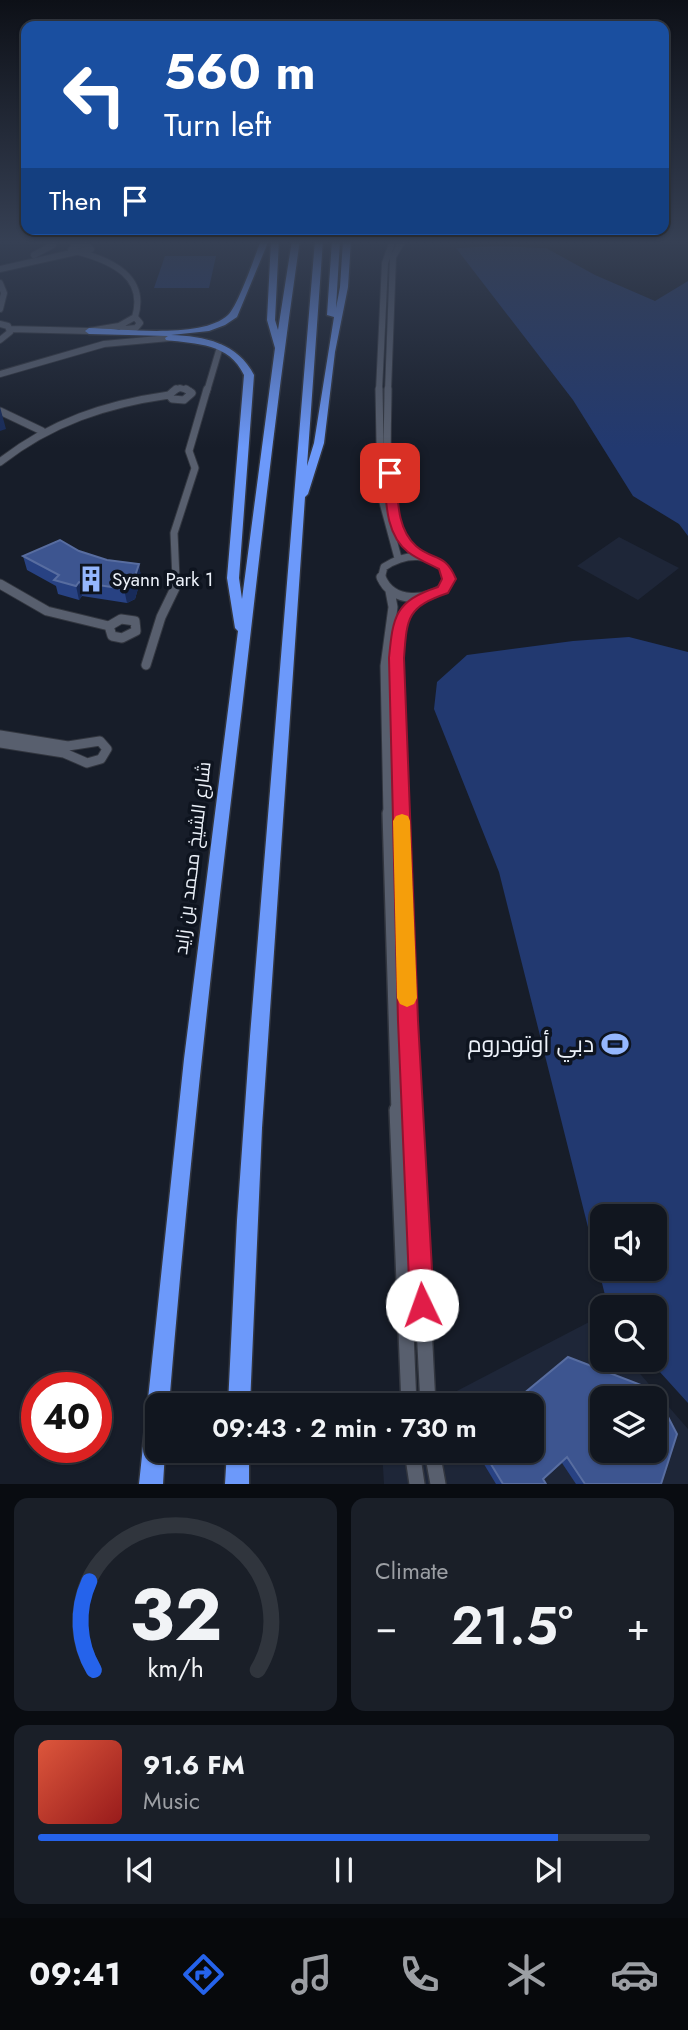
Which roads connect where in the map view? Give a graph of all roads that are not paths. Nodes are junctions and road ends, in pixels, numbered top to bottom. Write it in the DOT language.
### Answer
graph roads {
  1 [pos="137,309"];
  2 [pos="236,309"];
  3 [pos="243,309"];
  4 [pos="272,309"];
  5 [pos="285,309"];
  6 [pos="313,309"];
  7 [pos="333,309"];
  8 [pos="340,309"];
  9 [pos="383,309"];
  10 [pos="390,309"];
  11 [pos="0,315"];
  12 [pos="5,326"];
  13 [pos="89,331"];
  14 [pos="169,336"];
  15 [pos="0,340"];
  16 [pos="220,347"];
  17 [pos="279,351"];
  18 [pos="331,352"];
  19 [pos="0,373"];
  20 [pos="169,396"];
  21 [pos="0,411"];
  22 [pos="42,431"];
  23 [pos="0,462"];
  24 [pos="299,505"];
  25 [pos="425,557"];
  26 [pos="398,558"];
  27 [pos="0,584"];
  28 [pos="390,591"];
  29 [pos="419,598"];
  30 [pos="109,626"];
  31 [pos="244,643"];
  32 [pos="146,665"];
  33 [pos="0,735"];
  34 [pos="0,743"];
  35 [pos="240,1393"];
  36 [pos="409,1393"];
  37 [pos="427,1393"];
  38 [pos="238,1463"];
  39 [pos="414,1463"];
  40 [pos="434,1463"];
  41 [pos="151,1484"];
  42 [pos="237,1484"];
  43 [pos="417,1484"];
  44 [pos="438,1484"];
  1 -- 13 [label="street"];
  2 -- 13 [label="highway"];
  3 -- 14 [label="highway"];
  4 -- 17 [label="highway"];
  5 -- 17 [label="highway, شارع الشيخ محمد بن زايد"];
  6 -- 24 [label="highway"];
  7 -- 18 [label="highway"];
  8 -- 18 [label="highway"];
  9 -- 26 [label="street"];
  10 -- 25 [label="street"];
  11 -- 12 [label="street"];
  12 -- 13 [label="street"];
  12 -- 15 [label="street"];
  14 -- 16 [label="highway"];
  14 -- 19 [label="street"];
  16 -- 31 [label="highway"];
  16 -- 32 [label="street"];
  17 -- 31 [label="highway, شارع الشيخ محمد بن زايد"];
  18 -- 24 [label="highway"];
  20 -- 22 [label="street"];
  21 -- 22 [label="street"];
  22 -- 23 [label="street"];
  24 -- 35 [label="highway"];
  25 -- 26 [label="street"];
  25 -- 29 [label="street"];
  26 -- 28 [label="street"];
  27 -- 30 [label="street"];
  28 -- 29 [label="street"];
  28 -- 36 [label="street"];
  29 -- 37 [label="street"];
  31 -- 41 [label="highway, شارع الشيخ محمد بن زايد"];
  33 -- 34 [label="street"];
  38 -- 42 [label="highway"];
  39 -- 43 [label="street"];
  40 -- 44 [label="street"];
}
